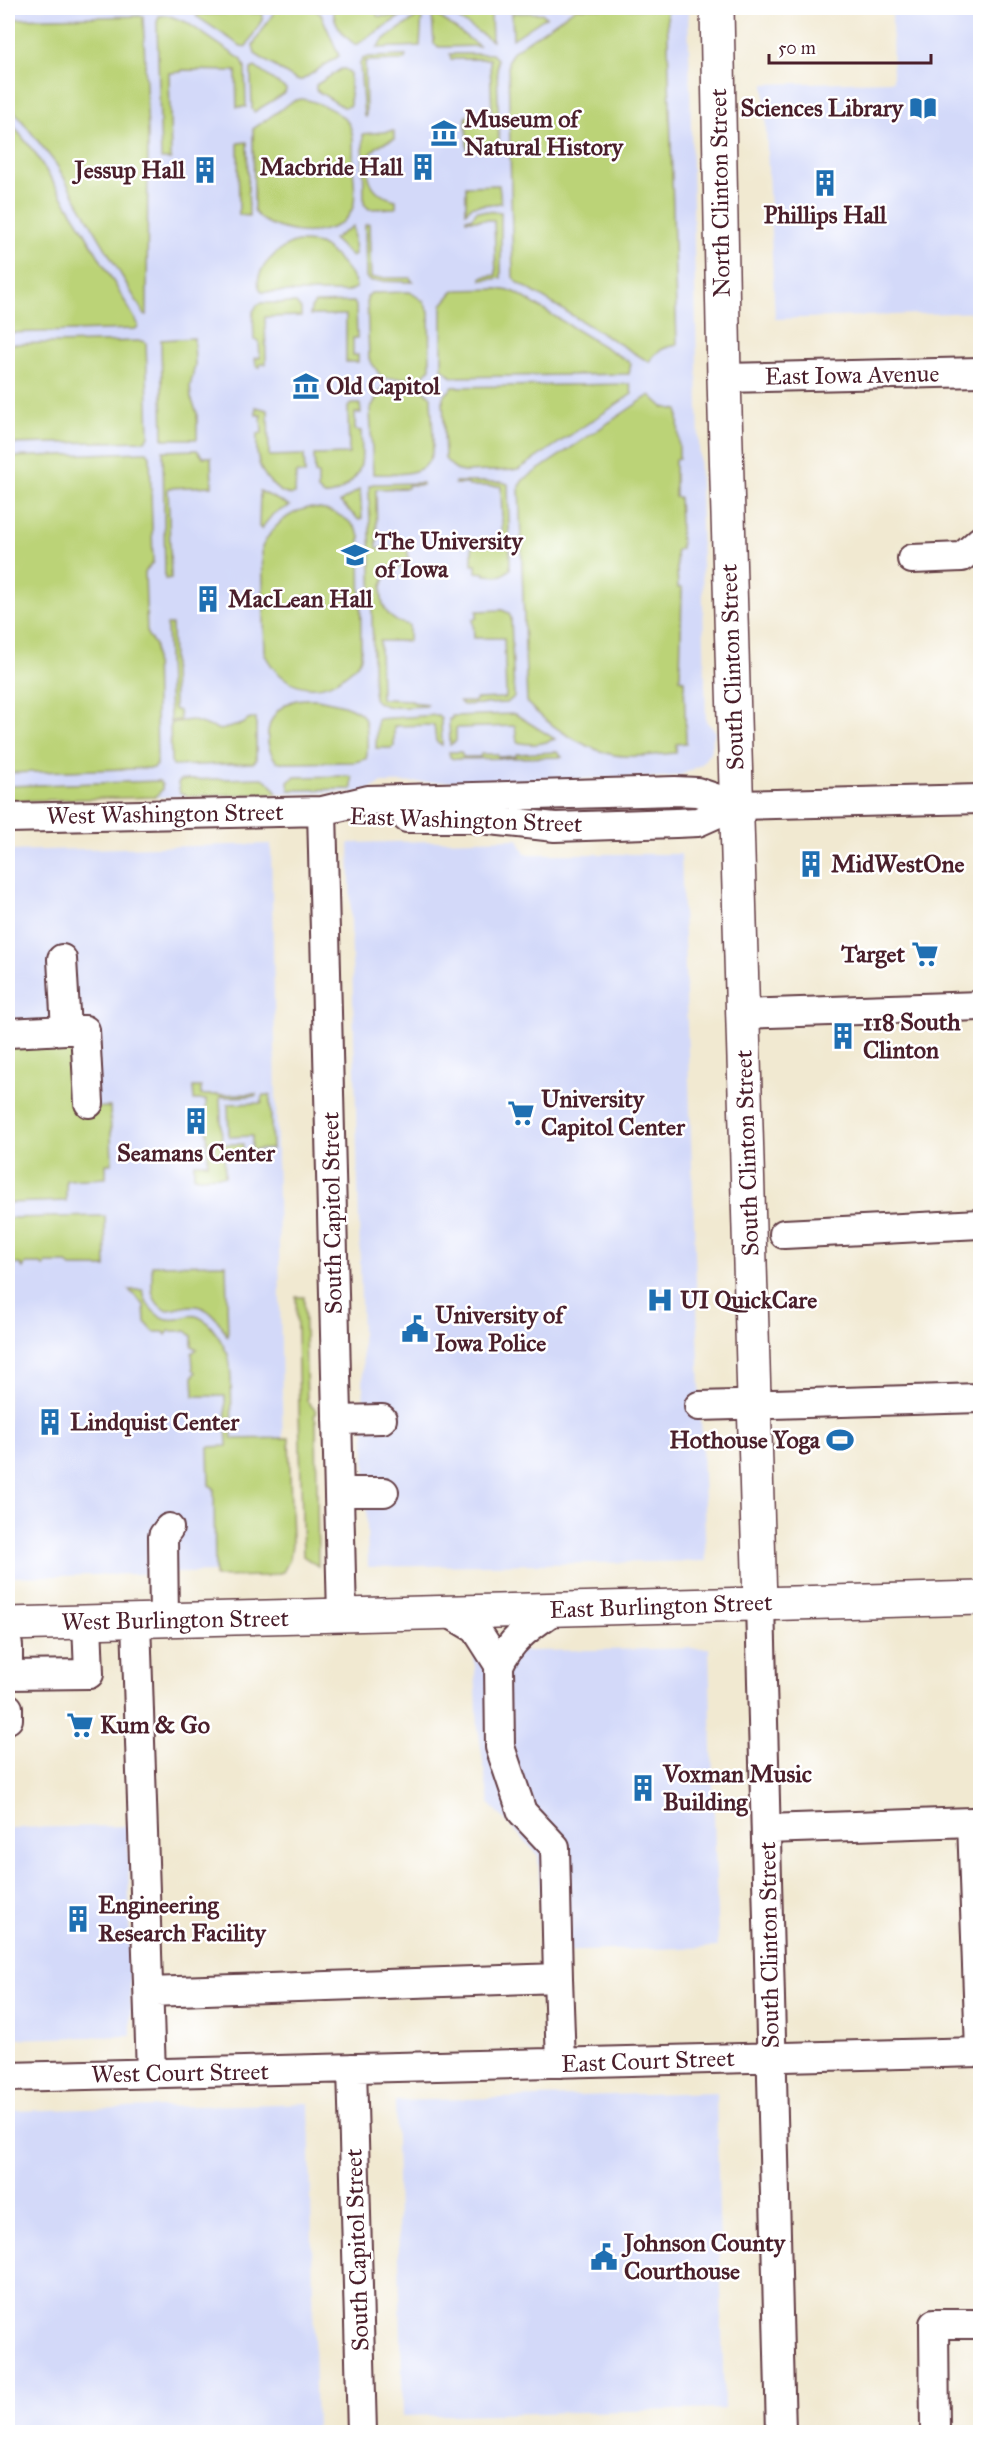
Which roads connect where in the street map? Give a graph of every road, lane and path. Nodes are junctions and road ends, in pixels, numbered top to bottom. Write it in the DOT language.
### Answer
graph roads {
  1 [pos="717,8"];
  2 [pos="981,372"];
  3 [pos="724,378"];
  4 [pos="981,541"];
  5 [pos="912,559"];
  6 [pos="981,799"];
  7 [pos="736,805"];
  8 [pos="322,811"];
  9 [pos="8,818"];
  10 [pos="62,959"];
  11 [pos="981,1006"];
  12 [pos="742,1014"];
  13 [pos="66,1030"];
  14 [pos="8,1033"];
  15 [pos="89,1103"];
  16 [pos="981,1224"];
  17 [pos="784,1234"];
  18 [pos="981,1398"];
  19 [pos="754,1405"];
  20 [pos="699,1406"];
  21 [pos="382,1419"];
  22 [pos="337,1420"];
  23 [pos="339,1492"];
  24 [pos="384,1492"];
  25 [pos="169,1528"];
  26 [pos="981,1598"];
  27 [pos="760,1603"];
  28 [pos="554,1610"];
  29 [pos="448,1613"];
  30 [pos="342,1616"];
  31 [pos="150,1621"];
  32 [pos="87,1622"];
  33 [pos="8,1624"];
  34 [pos="8,1646"];
  35 [pos="499,1665"];
  36 [pos="8,1708"];
  37 [pos="8,1719"];
  38 [pos="766,1829"];
  39 [pos="558,1978"];
  40 [pos="148,1992"];
  41 [pos="980,2052"];
  42 [pos="771,2057"];
  43 [pos="561,2063"];
  44 [pos="352,2068"];
  45 [pos="151,2073"];
  46 [pos="8,2077"];
  47 [pos="981,2324"];
  48 [pos="362,2433"];
  49 [pos="781,2433"];
  50 [pos="935,2433"];
  1 -- 3 [label="main road, North Clinton Street"];
  2 -- 3 [label="street, East Iowa Avenue"];
  3 -- 7 [label="main road, South Clinton Street"];
  4 -- 5 [label="street"];
  6 -- 7 [label="street, East Washington Street"];
  7 -- 8 [label="street, East Washington Street"];
  7 -- 12 [label="main road, South Clinton Street"];
  8 -- 9 [label="street, West Washington Street"];
  8 -- 22 [label="street, South Capitol Street"];
  10 -- 13 [label="street"];
  11 -- 12 [label="street"];
  12 -- 19 [label="main road, South Clinton Street"];
  13 -- 14 [label="street"];
  13 -- 15 [label="street"];
  16 -- 17 [label="street"];
  18 -- 19 [label="street"];
  19 -- 20 [label="street"];
  19 -- 27 [label="main road, South Clinton Street"];
  21 -- 22 [label="street"];
  22 -- 23 [label="street, South Capitol Street"];
  23 -- 24 [label="street"];
  23 -- 30 [label="street, South Capitol Street"];
  25 -- 31 [label="street"];
  26 -- 27 [label="main road, East Burlington Street"];
  27 -- 28 [label="main road, East Burlington Street"];
  27 -- 38 [label="street, South Clinton Street"];
  28 -- 29 [label="main road, East Burlington Street"];
  28 -- 35 [label="street"];
  29 -- 30 [label="main road, East Burlington Street"];
  29 -- 35 [label="street"];
  30 -- 31 [label="main road, West Burlington Street"];
  31 -- 32 [label="main road, West Burlington Street"];
  31 -- 40 [label="street"];
  32 -- 33 [label="main road, West Burlington Street"];
  32 -- 34 [label="street"];
  35 -- 39 [label="street"];
  36 -- 37 [label="street"];
  38 -- 41 [label="street"];
  38 -- 42 [label="street, South Clinton Street"];
  39 -- 40 [label="street"];
  39 -- 43 [label="street"];
  40 -- 45 [label="street"];
  41 -- 42 [label="street, East Court Street"];
  42 -- 43 [label="street, East Court Street"];
  42 -- 49 [label="street, South Clinton Street"];
  43 -- 44 [label="street, East Court Street"];
  44 -- 45 [label="street, West Court Street"];
  44 -- 48 [label="street, South Capitol Street"];
  45 -- 46 [label="street, West Court Street"];
  47 -- 50 [label="street"];
}
